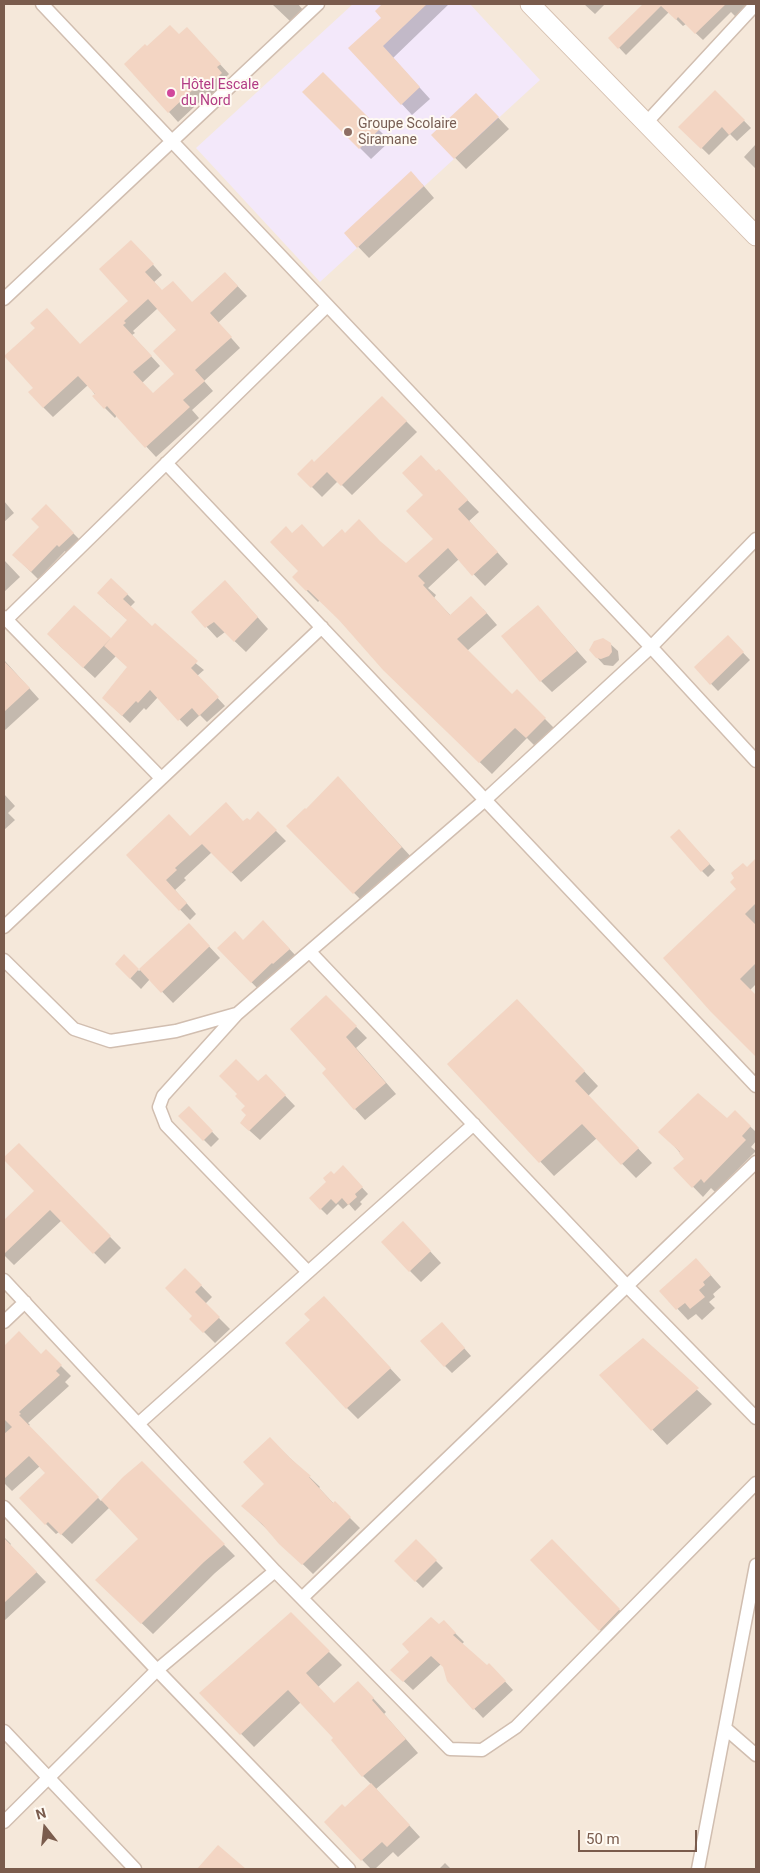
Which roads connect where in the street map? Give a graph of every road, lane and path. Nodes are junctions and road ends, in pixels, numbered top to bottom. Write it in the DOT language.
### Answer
graph roads {
  1 [pos="42,4"];
  2 [pos="318,4"];
  3 [pos="530,4"];
  4 [pos="756,4"];
  5 [pos="646,123"];
  6 [pos="171,142"];
  7 [pos="756,236"];
  8 [pos="4,300"];
  9 [pos="327,306"];
  10 [pos="166,463"];
  11 [pos="756,539"];
  12 [pos="5,618"];
  13 [pos="322,626"];
  14 [pos="651,647"];
  15 [pos="756,761"];
  16 [pos="161,778"];
  17 [pos="485,800"];
  18 [pos="4,927"];
  19 [pos="310,952"];
  20 [pos="4,960"];
  21 [pos="237,1014"];
  22 [pos="756,1086"];
  23 [pos="474,1124"];
  24 [pos="756,1162"];
  25 [pos="308,1272"];
  26 [pos="4,1280"];
  27 [pos="628,1286"];
  28 [pos="25,1302"];
  29 [pos="4,1322"];
  30 [pos="756,1418"];
  31 [pos="138,1424"];
  32 [pos="756,1483"];
  33 [pos="4,1507"];
  34 [pos="756,1564"];
  35 [pos="275,1571"];
  36 [pos="303,1597"];
  37 [pos="157,1670"];
  38 [pos="725,1728"];
  39 [pos="4,1731"];
  40 [pos="756,1755"];
  41 [pos="49,1777"];
  42 [pos="4,1822"];
  43 [pos="135,1869"];
  44 [pos="349,1869"];
  45 [pos="698,1869"];
  1 -- 6 [label="street"];
  2 -- 6 [label="street"];
  3 -- 5 [label="main road"];
  4 -- 5 [label="street"];
  5 -- 7 [label="main road"];
  6 -- 8 [label="street"];
  6 -- 9 [label="street"];
  9 -- 10 [label="street"];
  9 -- 14 [label="street"];
  10 -- 12 [label="street"];
  10 -- 13 [label="street"];
  11 -- 14 [label="street"];
  12 -- 16 [label="street"];
  13 -- 16 [label="street"];
  13 -- 17 [label="street"];
  14 -- 15 [label="street"];
  14 -- 17 [label="street"];
  16 -- 18 [label="street"];
  17 -- 19 [label="street"];
  17 -- 22 [label="street"];
  19 -- 21 [label="street"];
  19 -- 23 [label="street"];
  20 -- 21 [label="street"];
  21 -- 25 [label="street"];
  23 -- 25 [label="street"];
  23 -- 27 [label="street"];
  24 -- 27 [label="street"];
  25 -- 31 [label="street"];
  26 -- 28 [label="street"];
  27 -- 30 [label="street"];
  27 -- 36 [label="street"];
  28 -- 29 [label="street"];
  28 -- 31 [label="street"];
  31 -- 35 [label="street"];
  32 -- 36 [label="street"];
  33 -- 37 [label="street"];
  34 -- 38 [label="street"];
  35 -- 36 [label="street"];
  35 -- 37 [label="street"];
  37 -- 41 [label="street"];
  37 -- 44 [label="street"];
  38 -- 40 [label="street"];
  38 -- 45 [label="street"];
  39 -- 41 [label="street"];
  41 -- 42 [label="street"];
  41 -- 43 [label="street"];
}
